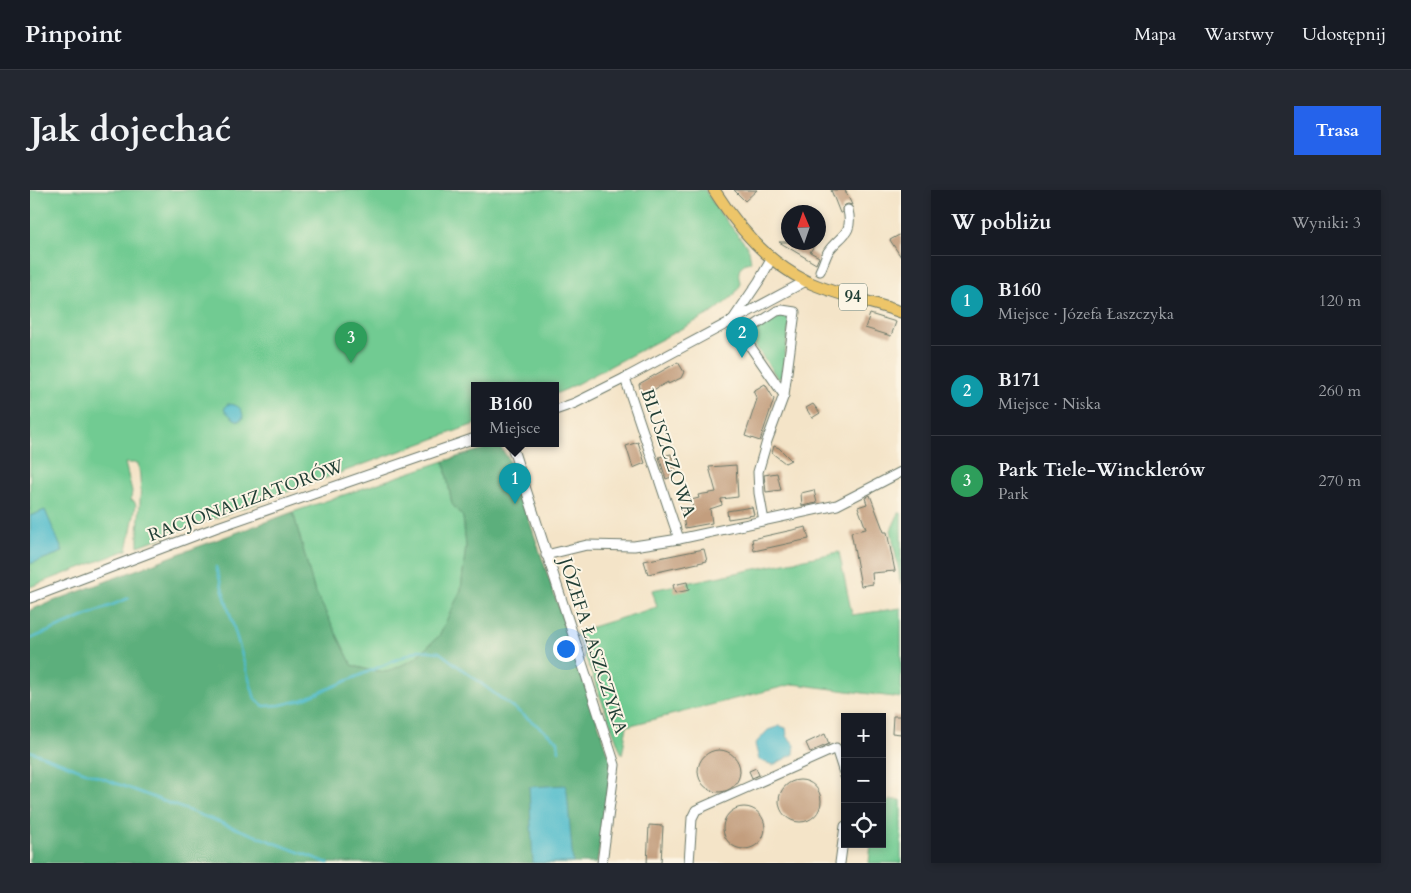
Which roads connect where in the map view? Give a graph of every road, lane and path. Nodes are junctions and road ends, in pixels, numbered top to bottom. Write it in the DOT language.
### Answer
graph roads {
  1 [pos="714,190"];
  2 [pos="848,210"];
  3 [pos="772,258"];
  4 [pos="820,272"];
  5 [pos="806,281"];
  6 [pos="901,312"];
  7 [pos="732,320"];
  8 [pos="742,334"];
  9 [pos="625,378"];
  10 [pos="784,395"];
  11 [pos="559,409"];
  12 [pos="471,439"];
  13 [pos="512,447"];
  14 [pos="901,472"];
  15 [pos="764,520"];
  16 [pos="679,539"];
  17 [pos="546,554"];
  18 [pos="30,598"];
  19 [pos="841,745"];
  20 [pos="836,748"];
  21 [pos="841,764"];
  22 [pos="842,848"];
  23 [pos="602,863"];
  24 [pos="690,863"];
  25 [pos="840,863"];
  1 -- 3 [label="main road, 94"];
  2 -- 4 [label="street"];
  3 -- 5 [label="main road, 94"];
  3 -- 7 [label="street"];
  5 -- 6 [label="main road, 94"];
  5 -- 7 [label="street"];
  7 -- 8 [label="street"];
  7 -- 9 [label="street"];
  8 -- 10 [label="street"];
  8 -- 10 [label="street"];
  9 -- 11 [label="street"];
  9 -- 16 [label="street, BLUSZCZOWA"];
  10 -- 15 [label="street"];
  12 -- 18 [label="street, RACJONALIZATORÓW"];
  13 -- 17 [label="street, JÓZEFA ŁASZCZYKA"];
  14 -- 15 [label="street"];
  15 -- 16 [label="street"];
  16 -- 17 [label="street"];
  17 -- 23 [label="street, JÓZEFA ŁASZCZYKA"];
  19 -- 20 [label="street"];
  20 -- 21 [label="street"];
  20 -- 24 [label="street"];
  22 -- 25 [label="street"];
}
